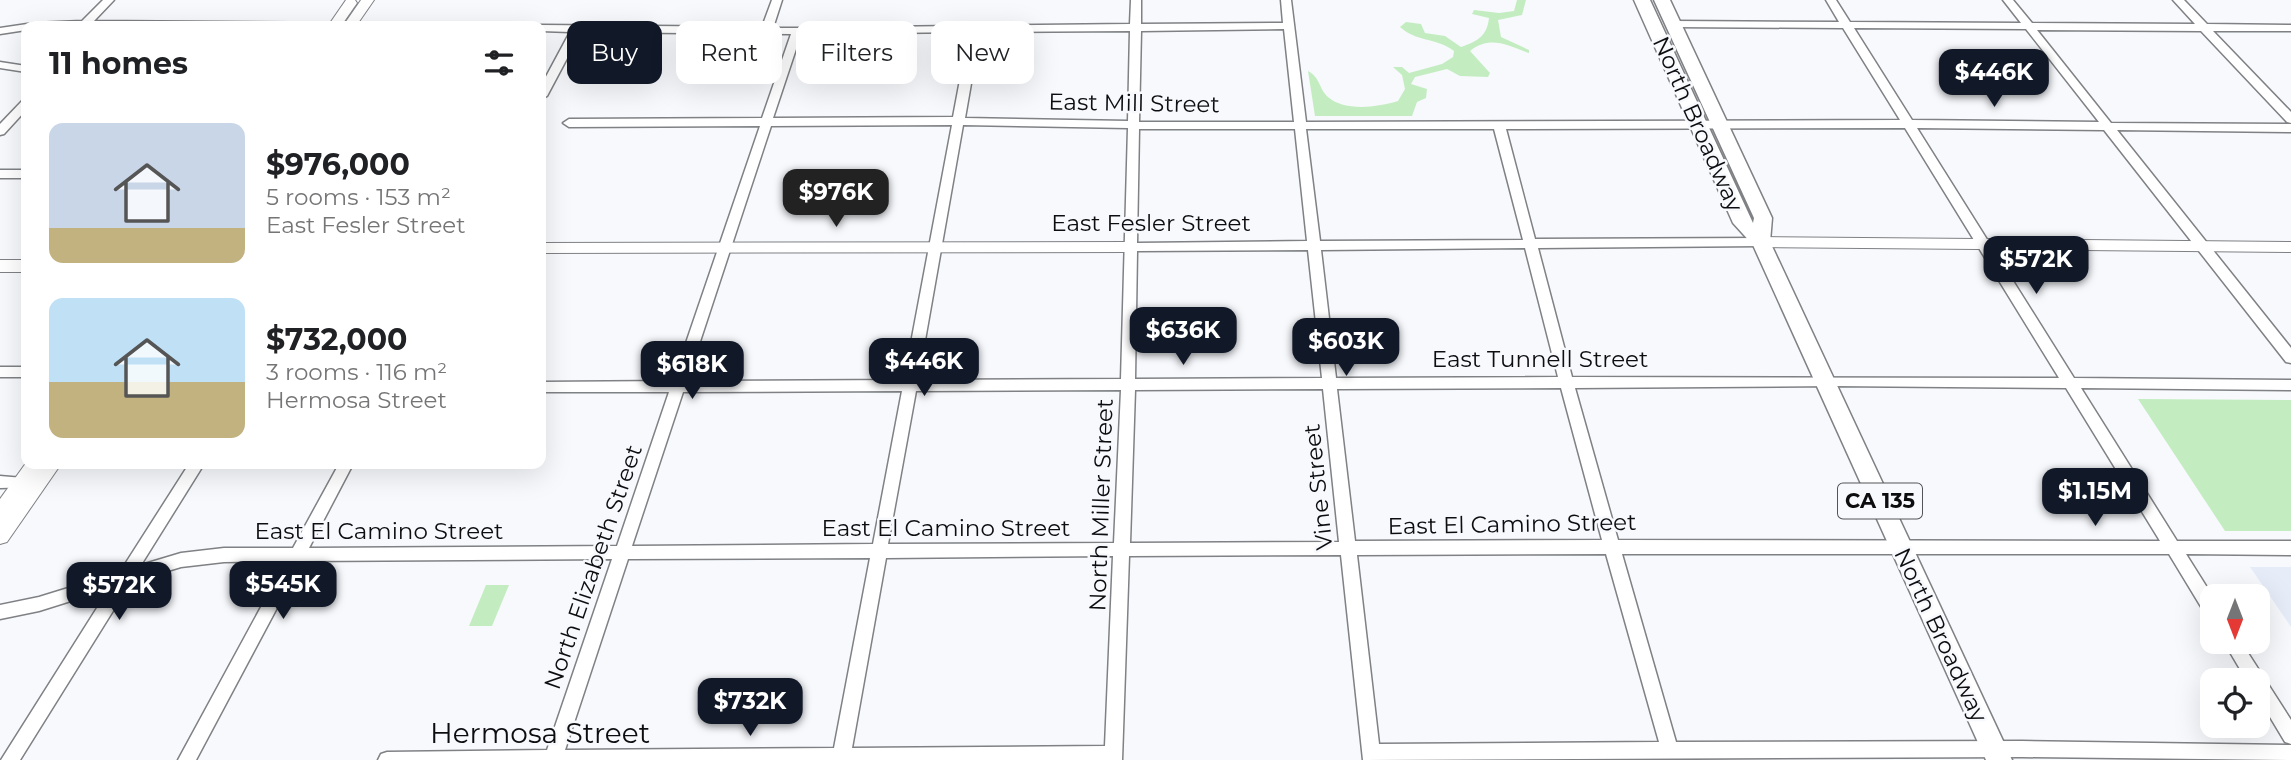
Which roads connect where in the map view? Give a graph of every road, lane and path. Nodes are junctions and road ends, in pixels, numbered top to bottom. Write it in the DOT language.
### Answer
graph roads {
  1 [pos="109,0"];
  2 [pos="353,0"];
  3 [pos="368,0"];
  4 [pos="777,0"];
  5 [pos="1136,0"];
  6 [pos="1286,0"];
  7 [pos="1642,0"];
  8 [pos="1662,0"];
  9 [pos="1831,0"];
  10 [pos="2008,0"];
  11 [pos="2178,0"];
  12 [pos="89,21"];
  13 [pos="338,21"];
  14 [pos="353,21"];
  15 [pos="770,21"];
  16 [pos="1674,24"];
  17 [pos="1847,25"];
  18 [pos="1289,26"];
  19 [pos="1137,27"];
  20 [pos="2204,27"];
  21 [pos="21,28"];
  22 [pos="546,28"];
  23 [pos="2030,28"];
  24 [pos="2291,28"];
  25 [pos="1034,29"];
  26 [pos="567,30"];
  27 [pos="0,31"];
  28 [pos="796,34"];
  29 [pos="567,48"];
  30 [pos="1,66"];
  31 [pos="21,68"];
  32 [pos="966,84"];
  33 [pos="546,87"];
  34 [pos="21,109"];
  35 [pos="2291,119"];
  36 [pos="959,121"];
  37 [pos="765,122"];
  38 [pos="569,123"];
  39 [pos="1136,124"];
  40 [pos="1698,124"];
  41 [pos="1719,124"];
  42 [pos="1909,124"];
  43 [pos="1499,125"];
  44 [pos="1300,126"];
  45 [pos="2108,126"];
  46 [pos="2291,128"];
  47 [pos="0,131"];
  48 [pos="0,174"];
  49 [pos="21,174"];
  50 [pos="1761,242"];
  51 [pos="1530,243"];
  52 [pos="1984,244"];
  53 [pos="1314,245"];
  54 [pos="2203,246"];
  55 [pos="935,247"];
  56 [pos="1130,247"];
  57 [pos="2291,247"];
  58 [pos="546,248"];
  59 [pos="724,248"];
  60 [pos="0,266"];
  61 [pos="21,266"];
  62 [pos="2291,358"];
  63 [pos="0,372"];
  64 [pos="21,372"];
  65 [pos="1825,381"];
  66 [pos="1567,382"];
  67 [pos="1329,383"];
  68 [pos="2070,383"];
  69 [pos="909,385"];
  70 [pos="2291,385"];
  71 [pos="1128,386"];
  72 [pos="546,387"];
  73 [pos="678,388"];
  74 [pos="194,469"];
  75 [pos="343,469"];
  76 [pos="32,476"];
  77 [pos="0,482"];
  78 [pos="0,514"];
  79 [pos="0,536"];
  80 [pos="1612,545"];
  81 [pos="1899,545"];
  82 [pos="2173,547"];
  83 [pos="2291,548"];
  84 [pos="880,550"];
  85 [pos="1348,550"];
  86 [pos="622,552"];
  87 [pos="1123,552"];
  88 [pos="297,555"];
  89 [pos="124,579"];
  90 [pos="2200,591"];
  91 [pos="0,612"];
  92 [pos="2270,703"];
  93 [pos="2291,736"];
  94 [pos="2291,753"];
  95 [pos="1671,755"];
  96 [pos="1997,755"];
  97 [pos="1371,756"];
  98 [pos="1113,757"];
  99 [pos="842,758"];
  100 [pos="553,759"];
  101 [pos="10,760"];
  102 [pos="187,760"];
  103 [pos="387,760"];
  1 -- 12 [label="street"];
  2 -- 13 [label="street"];
  3 -- 14 [label="street"];
  4 -- 15 [label="street"];
  5 -- 19 [label="street, North Miller Street"];
  6 -- 18 [label="street, Vine Street"];
  7 -- 40 [label="main road, North Broadway / CA 135"];
  8 -- 16 [label="main road, North Broadway / CA 135"];
  9 -- 17 [label="street"];
  10 -- 23 [label="street"];
  11 -- 20 [label="street"];
  16 -- 17 [label="street"];
  16 -- 41 [label="main road, North Broadway / CA 135"];
  17 -- 23 [label="street"];
  17 -- 42 [label="street"];
  18 -- 19 [label="street"];
  18 -- 44 [label="street, Vine Street"];
  19 -- 25 [label="street"];
  19 -- 39 [label="street, North Miller Street"];
  20 -- 23 [label="street"];
  20 -- 24 [label="street"];
  20 -- 35 [label="street"];
  21 -- 27 [label="street"];
  22 -- 26 [label="street"];
  23 -- 45 [label="street"];
  28 -- 37 [label="street, North Elizabeth Street"];
  29 -- 33 [label="street"];
  30 -- 31 [label="street"];
  32 -- 36 [label="street"];
  34 -- 47 [label="street"];
  36 -- 37 [label="street, East Mill Street"];
  36 -- 39 [label="street, East Mill Street"];
  36 -- 55 [label="street"];
  37 -- 38 [label="street, East Mill Street"];
  37 -- 59 [label="street, North Elizabeth Street"];
  39 -- 44 [label="street, East Mill Street"];
  39 -- 56 [label="street, North Miller Street"];
  40 -- 41 [label="street, East Mill Street"];
  40 -- 43 [label="street, East Mill Street"];
  40 -- 50 [label="main road, North Broadway / CA 135"];
  41 -- 42 [label="street, East Mill Street"];
  41 -- 50 [label="main road, North Broadway / CA 135"];
  42 -- 45 [label="street, East Mill Street"];
  42 -- 52 [label="street"];
  43 -- 44 [label="street, East Mill Street"];
  43 -- 51 [label="street"];
  44 -- 53 [label="street, Vine Street"];
  45 -- 46 [label="street, East Mill Street"];
  45 -- 54 [label="street"];
  48 -- 49 [label="street"];
  50 -- 51 [label="street, East Fesler Street"];
  50 -- 52 [label="street"];
  50 -- 65 [label="main road, North Broadway / CA 135"];
  51 -- 53 [label="street, East Fesler Street"];
  51 -- 66 [label="street"];
  52 -- 54 [label="street"];
  52 -- 68 [label="street"];
  53 -- 56 [label="street, East Fesler Street"];
  53 -- 67 [label="street, Vine Street"];
  54 -- 57 [label="street"];
  54 -- 62 [label="street"];
  55 -- 56 [label="street, East Fesler Street"];
  55 -- 59 [label="street, East Fesler Street"];
  55 -- 69 [label="street"];
  56 -- 71 [label="street, North Miller Street"];
  58 -- 59 [label="street, East Fesler Street"];
  59 -- 73 [label="street, North Elizabeth Street"];
  60 -- 61 [label="street"];
  63 -- 64 [label="street"];
  65 -- 66 [label="street, East Tunnell Street"];
  65 -- 68 [label="street, East Tunnell Street"];
  65 -- 81 [label="main road, North Broadway / CA 135"];
  66 -- 67 [label="street, East Tunnell Street"];
  66 -- 80 [label="street"];
  67 -- 71 [label="street, East Tunnell Street"];
  67 -- 85 [label="street, Vine Street"];
  68 -- 70 [label="street, East Tunnell Street"];
  68 -- 82 [label="street"];
  69 -- 71 [label="street, East Tunnell Street"];
  69 -- 73 [label="street, East Tunnell Street"];
  69 -- 84 [label="street"];
  71 -- 87 [label="street, North Miller Street"];
  72 -- 73 [label="street, East Tunnell Street"];
  73 -- 86 [label="street, North Elizabeth Street"];
  74 -- 89 [label="street"];
  75 -- 88 [label="street"];
  76 -- 77 [label="street"];
  76 -- 78 [label="street"];
  76 -- 79 [label="street"];
  80 -- 81 [label="street, East El Camino Street"];
  80 -- 85 [label="street, East El Camino Street"];
  80 -- 95 [label="street"];
  81 -- 82 [label="street, East El Camino Street"];
  81 -- 96 [label="main road, North Broadway / CA 135"];
  82 -- 83 [label="street, East El Camino Street"];
  82 -- 90 [label="street"];
  84 -- 86 [label="street, East El Camino Street"];
  84 -- 87 [label="street, East El Camino Street"];
  84 -- 99 [label="street"];
  85 -- 87 [label="street, East El Camino Street"];
  85 -- 97 [label="street, Vine Street"];
  86 -- 88 [label="street, East El Camino Street"];
  86 -- 100 [label="street, North Elizabeth Street"];
  87 -- 98 [label="street, North Miller Street"];
  88 -- 89 [label="street, East El Camino Street"];
  88 -- 102 [label="street"];
  89 -- 91 [label="street, East El Camino Street"];
  89 -- 101 [label="street"];
  92 -- 93 [label="street"];
  94 -- 96 [label="street"];
  95 -- 96 [label="street"];
  95 -- 97 [label="street"];
  98 -- 99 [label="street, Hermosa Street"];
  99 -- 100 [label="street, Hermosa Street"];
  100 -- 103 [label="street, Hermosa Street"];
}
